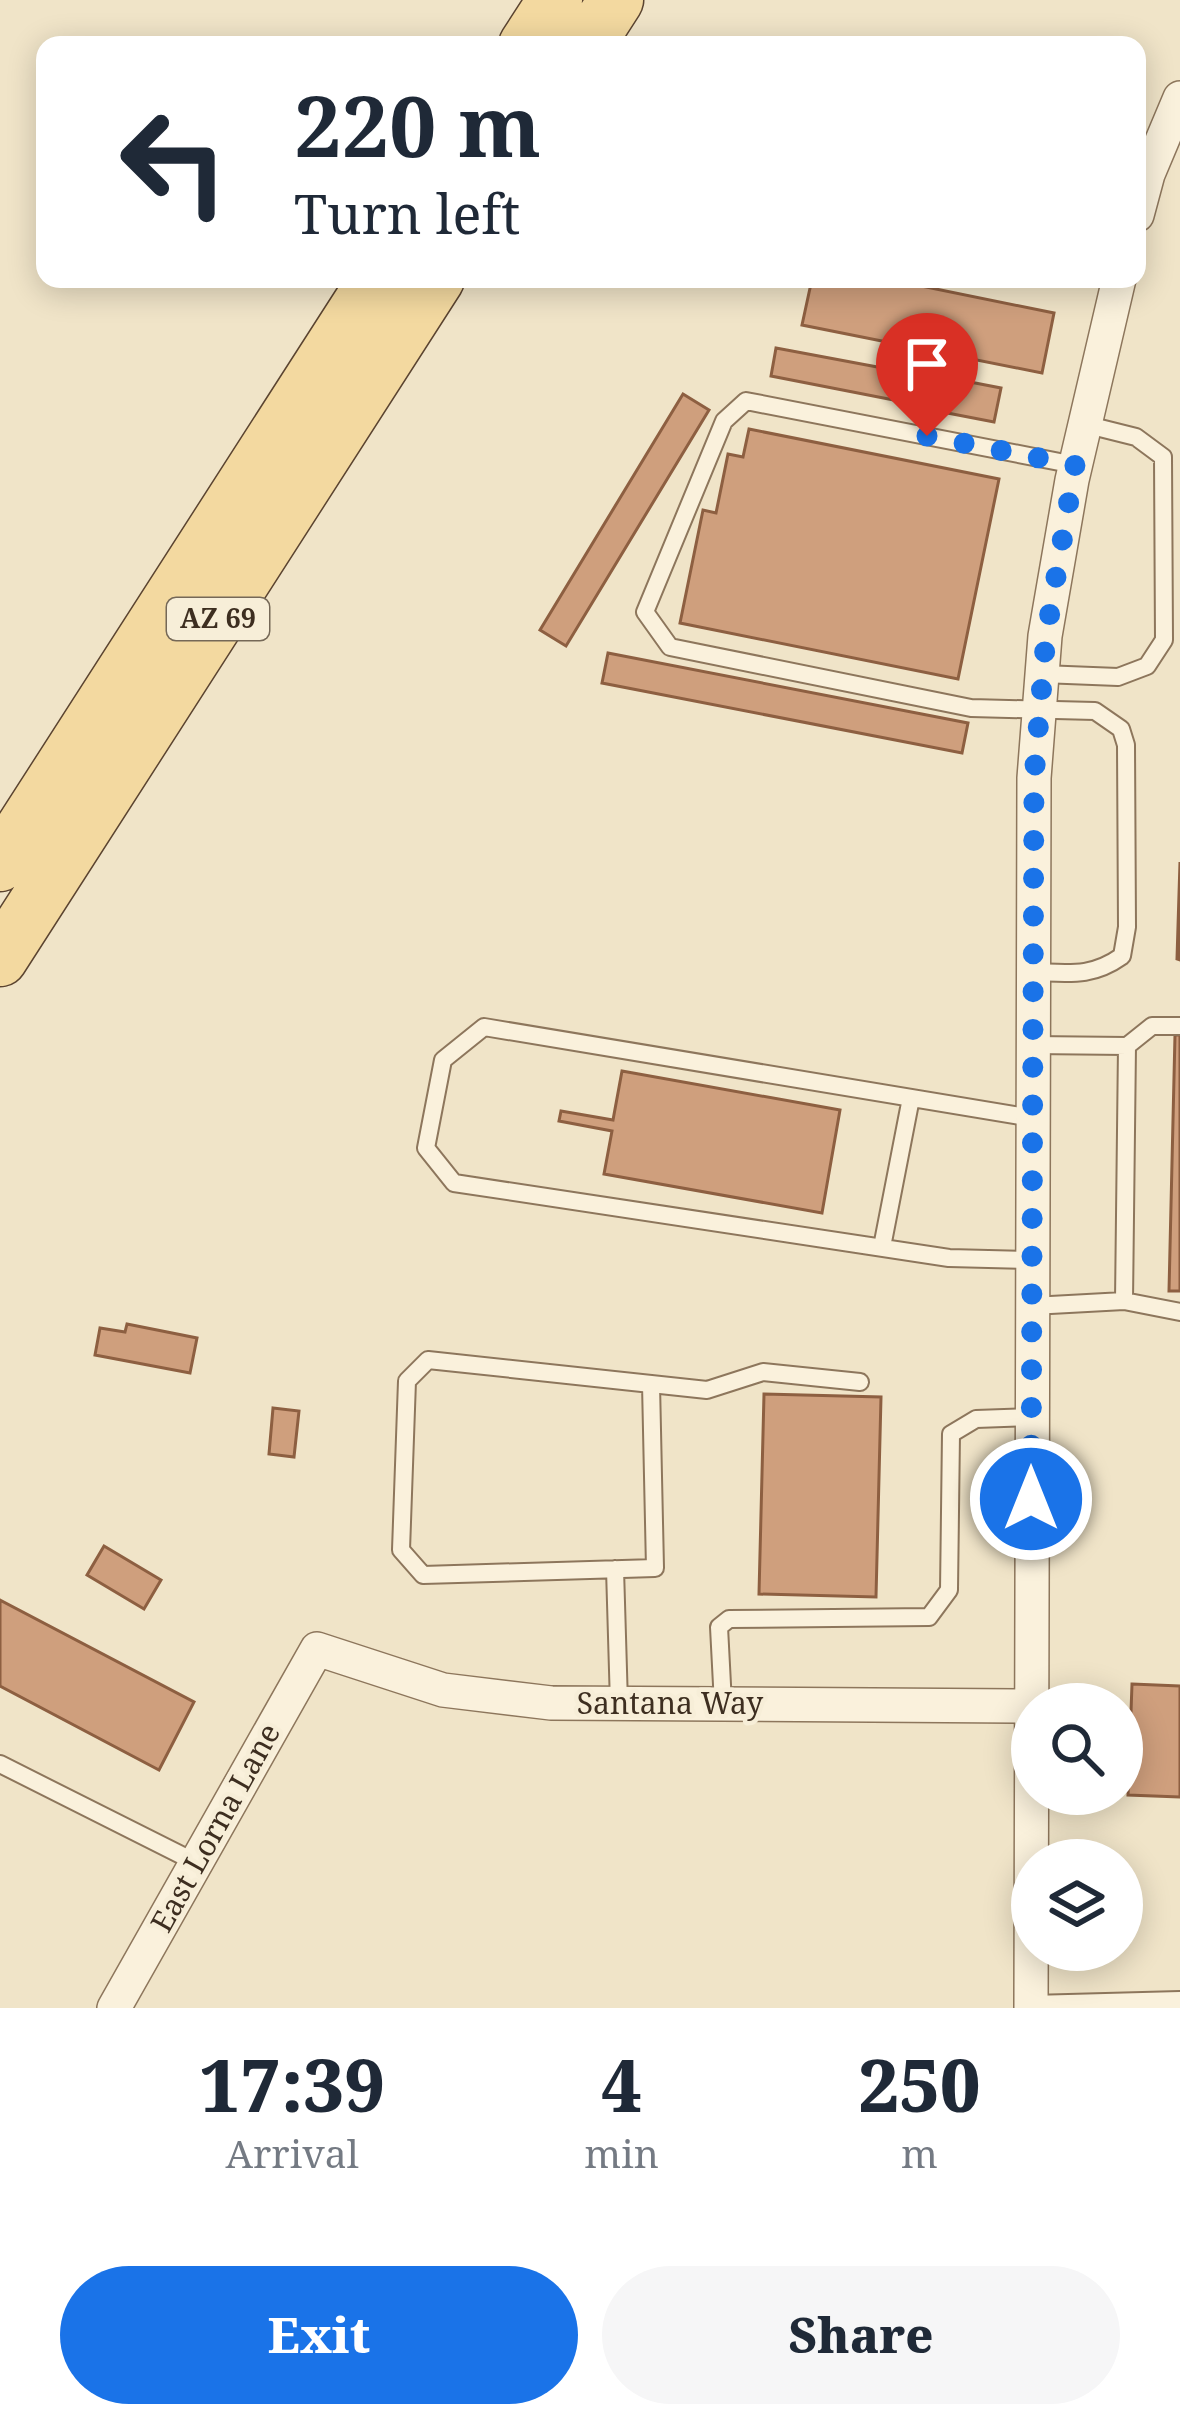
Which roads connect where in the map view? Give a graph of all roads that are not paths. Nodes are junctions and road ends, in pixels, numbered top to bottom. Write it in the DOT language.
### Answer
graph roads {
  1 [pos="555,0"];
  2 [pos="616,0"];
  3 [pos="532,36"];
  4 [pos="593,36"];
  5 [pos="1180,98"];
  6 [pos="1146,181"];
  7 [pos="370,288"];
  8 [pos="431,288"];
  9 [pos="1117,288"];
  10 [pos="1084,424"];
  11 [pos="1075,465"];
  12 [pos="1041,691"];
  13 [pos="0,864"];
  14 [pos="0,959"];
  15 [pos="1033,972"];
  16 [pos="1180,1026"];
  17 [pos="1033,1045"];
  18 [pos="1127,1046"];
  19 [pos="911,1098"];
  20 [pos="1032,1118"];
  21 [pos="882,1247"];
  22 [pos="1032,1259"];
  23 [pos="1124,1301"];
  24 [pos="1032,1306"];
  25 [pos="1180,1312"];
  26 [pos="860,1382"];
  27 [pos="651,1384"];
  28 [pos="1031,1417"];
  29 [pos="615,1569"];
  30 [pos="317,1649"];
  31 [pos="1030,1683"];
  32 [pos="619,1704"];
  33 [pos="723,1704"];
  34 [pos="1011,1706"];
  35 [pos="0,1764"];
  36 [pos="1030,1815"];
  37 [pos="197,1862"];
  38 [pos="1180,2000"];
  39 [pos="1115,2005"];
  40 [pos="1031,2006"];
  41 [pos="114,2008"];
  1 -- 3 [label="main road"];
  2 -- 4 [label="main road"];
  5 -- 6 [label="street"];
  7 -- 13 [label="main road, AZ 69"];
  8 -- 14 [label="main road, AZ 69"];
  9 -- 10 [label="street"];
  10 -- 11 [label="street"];
  10 -- 12 [label="lane"];
  11 -- 12 [label="street"];
  11 -- 12 [label="lane"];
  12 -- 15 [label="street"];
  12 -- 15 [label="lane"];
  15 -- 17 [label="street"];
  16 -- 18 [label="lane"];
  17 -- 18 [label="lane"];
  17 -- 20 [label="street"];
  18 -- 23 [label="lane"];
  19 -- 20 [label="lane"];
  19 -- 21 [label="lane"];
  19 -- 21 [label="lane"];
  20 -- 22 [label="street"];
  21 -- 22 [label="lane"];
  22 -- 24 [label="street"];
  23 -- 24 [label="lane"];
  23 -- 25 [label="lane"];
  24 -- 28 [label="street"];
  26 -- 27 [label="lane"];
  27 -- 29 [label="lane"];
  27 -- 29 [label="lane"];
  28 -- 31 [label="street"];
  28 -- 33 [label="lane"];
  29 -- 32 [label="lane"];
  30 -- 32 [label="street, Santana Way"];
  30 -- 37 [label="street, East Lorna Lane"];
  32 -- 33 [label="street, Santana Way"];
  33 -- 34 [label="street, Santana Way"];
  35 -- 37 [label="lane"];
  36 -- 40 [label="street"];
  37 -- 41 [label="street, East Lorna Lane"];
  38 -- 39 [label="lane"];
  39 -- 40 [label="lane"];
}
